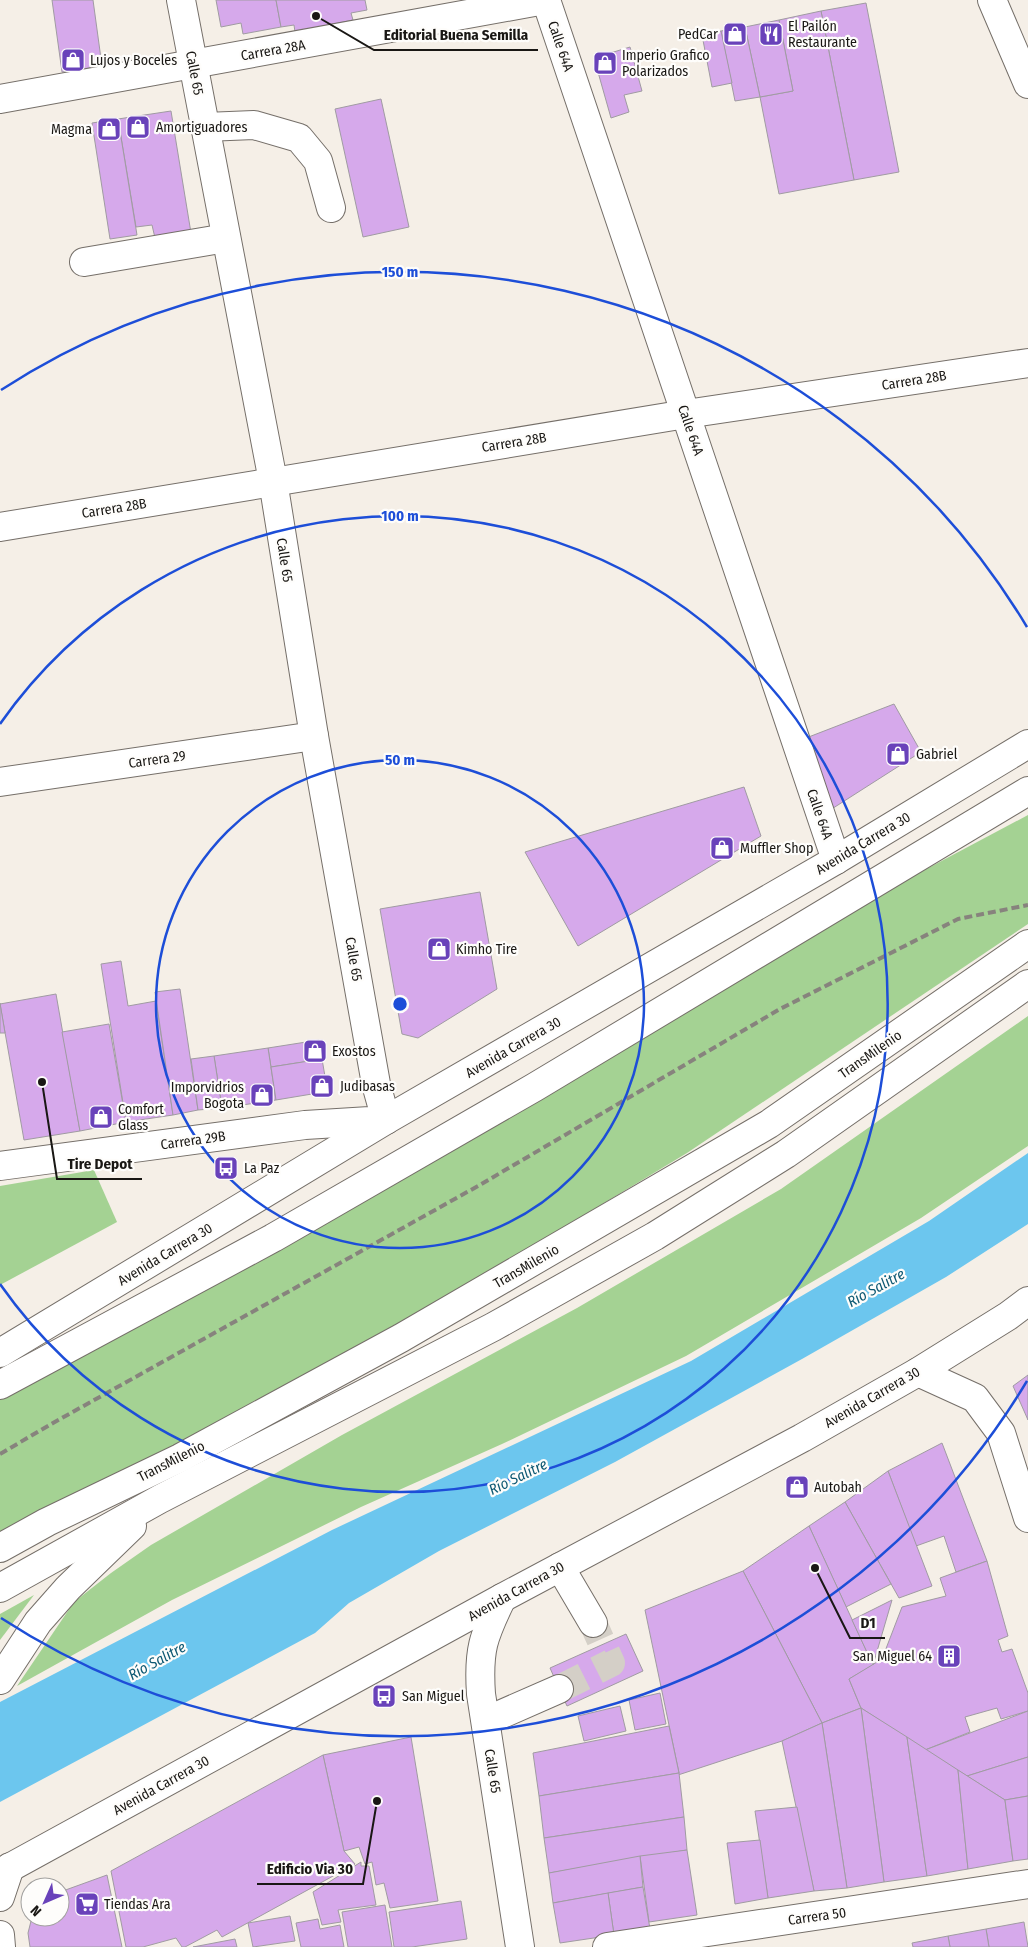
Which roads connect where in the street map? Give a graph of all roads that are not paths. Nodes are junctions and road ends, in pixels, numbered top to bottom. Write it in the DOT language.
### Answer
graph roads {
  1 [pos="181,0"];
  2 [pos="545,0"];
  3 [pos="992,0"];
  4 [pos="194,64"];
  5 [pos="1028,84"];
  6 [pos="0,99"];
  7 [pos="206,127"];
  8 [pos="331,208"];
  9 [pos="226,238"];
  10 [pos="84,262"];
  11 [pos="1028,363"];
  12 [pos="686,414"];
  13 [pos="273,481"];
  14 [pos="0,527"];
  15 [pos="314,736"];
  16 [pos="1028,744"];
  17 [pos="0,782"];
  18 [pos="1028,792"];
  19 [pos="836,860"];
  20 [pos="1028,944"];
  21 [pos="1028,984"];
  22 [pos="386,1120"];
  23 [pos="0,1166"];
  24 [pos="1028,1301"];
  25 [pos="0,1353"];
  26 [pos="918,1372"];
  27 [pos="0,1385"];
  28 [pos="160,1499"];
  29 [pos="1028,1518"];
  30 [pos="0,1548"];
  31 [pos="560,1567"];
  32 [pos="0,1588"];
  33 [pos="502,1598"];
  34 [pos="592,1623"];
  35 [pos="0,1680"];
  36 [pos="559,1689"];
  37 [pos="486,1721"];
  38 [pos="5,1870"];
  39 [pos="1028,1884"];
  40 [pos="0,1897"];
  41 [pos="0,1935"];
  42 [pos="1,1947"];
  43 [pos="520,1947"];
  44 [pos="607,1947"];
  1 -- 4 [label="main road, Calle 65"];
  2 -- 4 [label="main road, Carrera 28A"];
  2 -- 12 [label="main road, Calle 64A"];
  3 -- 5 [label="main road"];
  4 -- 6 [label="main road, Carrera 28A"];
  4 -- 7 [label="main road, Calle 65"];
  7 -- 8 [label="main road"];
  7 -- 9 [label="main road, Calle 65"];
  9 -- 10 [label="main road"];
  9 -- 13 [label="main road, Calle 65"];
  11 -- 12 [label="main road, Carrera 28B"];
  12 -- 13 [label="main road, Carrera 28B"];
  12 -- 19 [label="main road, Calle 64A"];
  13 -- 14 [label="main road, Carrera 28B"];
  13 -- 15 [label="main road, Calle 65"];
  15 -- 17 [label="main road, Carrera 29"];
  15 -- 22 [label="main road, Calle 65"];
  16 -- 19 [label="main road, Avenida Carrera 30"];
  18 -- 27 [label="main road"];
  19 -- 22 [label="main road, Avenida Carrera 30"];
  20 -- 30 [label="main road, TransMilenio"];
  21 -- 28 [label="main road"];
  22 -- 23 [label="main road, Carrera 29B"];
  22 -- 25 [label="main road, Avenida Carrera 30"];
  24 -- 26 [label="main road, Avenida Carrera 30"];
  26 -- 29 [label="main road"];
  26 -- 31 [label="main road, Avenida Carrera 30"];
  28 -- 32 [label="main road"];
  28 -- 35 [label="main road"];
  31 -- 33 [label="main road, Avenida Carrera 30"];
  31 -- 34 [label="main road"];
  33 -- 37 [label="main road, Calle 65"];
  33 -- 38 [label="main road, Avenida Carrera 30"];
  36 -- 37 [label="main road"];
  37 -- 43 [label="main road, Calle 65"];
  38 -- 40 [label="main road"];
  39 -- 44 [label="main road, Carrera 50"];
  41 -- 42 [label="main road"];
}
